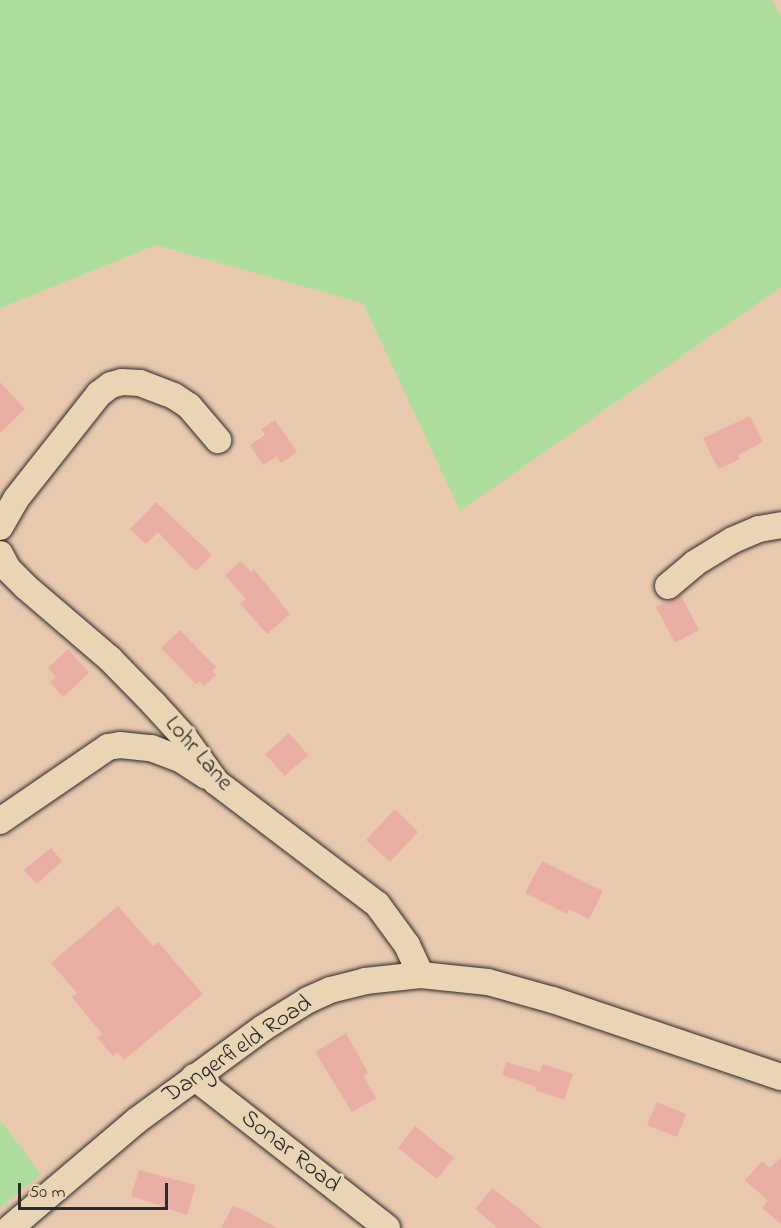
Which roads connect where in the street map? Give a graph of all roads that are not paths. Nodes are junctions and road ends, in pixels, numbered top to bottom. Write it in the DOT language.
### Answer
graph roads {
  1 [pos="218,440"];
  2 [pos="781,525"];
  3 [pos="0,527"];
  4 [pos="0,554"];
  5 [pos="668,586"];
  6 [pos="216,782"];
  7 [pos="0,821"];
  8 [pos="421,975"];
  9 [pos="194,1077"];
  10 [pos="781,1078"];
  11 [pos="10,1228"];
  12 [pos="387,1228"];
  1 -- 3 [label="street"];
  2 -- 5 [label="street"];
  4 -- 6 [label="street, Lohr Lane"];
  6 -- 7 [label="street"];
  6 -- 8 [label="street, Lohr Lane"];
  8 -- 9 [label="street, Dangerfield Road"];
  8 -- 10 [label="street, Dangerfield Road"];
  9 -- 11 [label="street, Dangerfield Road"];
  9 -- 12 [label="street, Sonar Road"];
}
